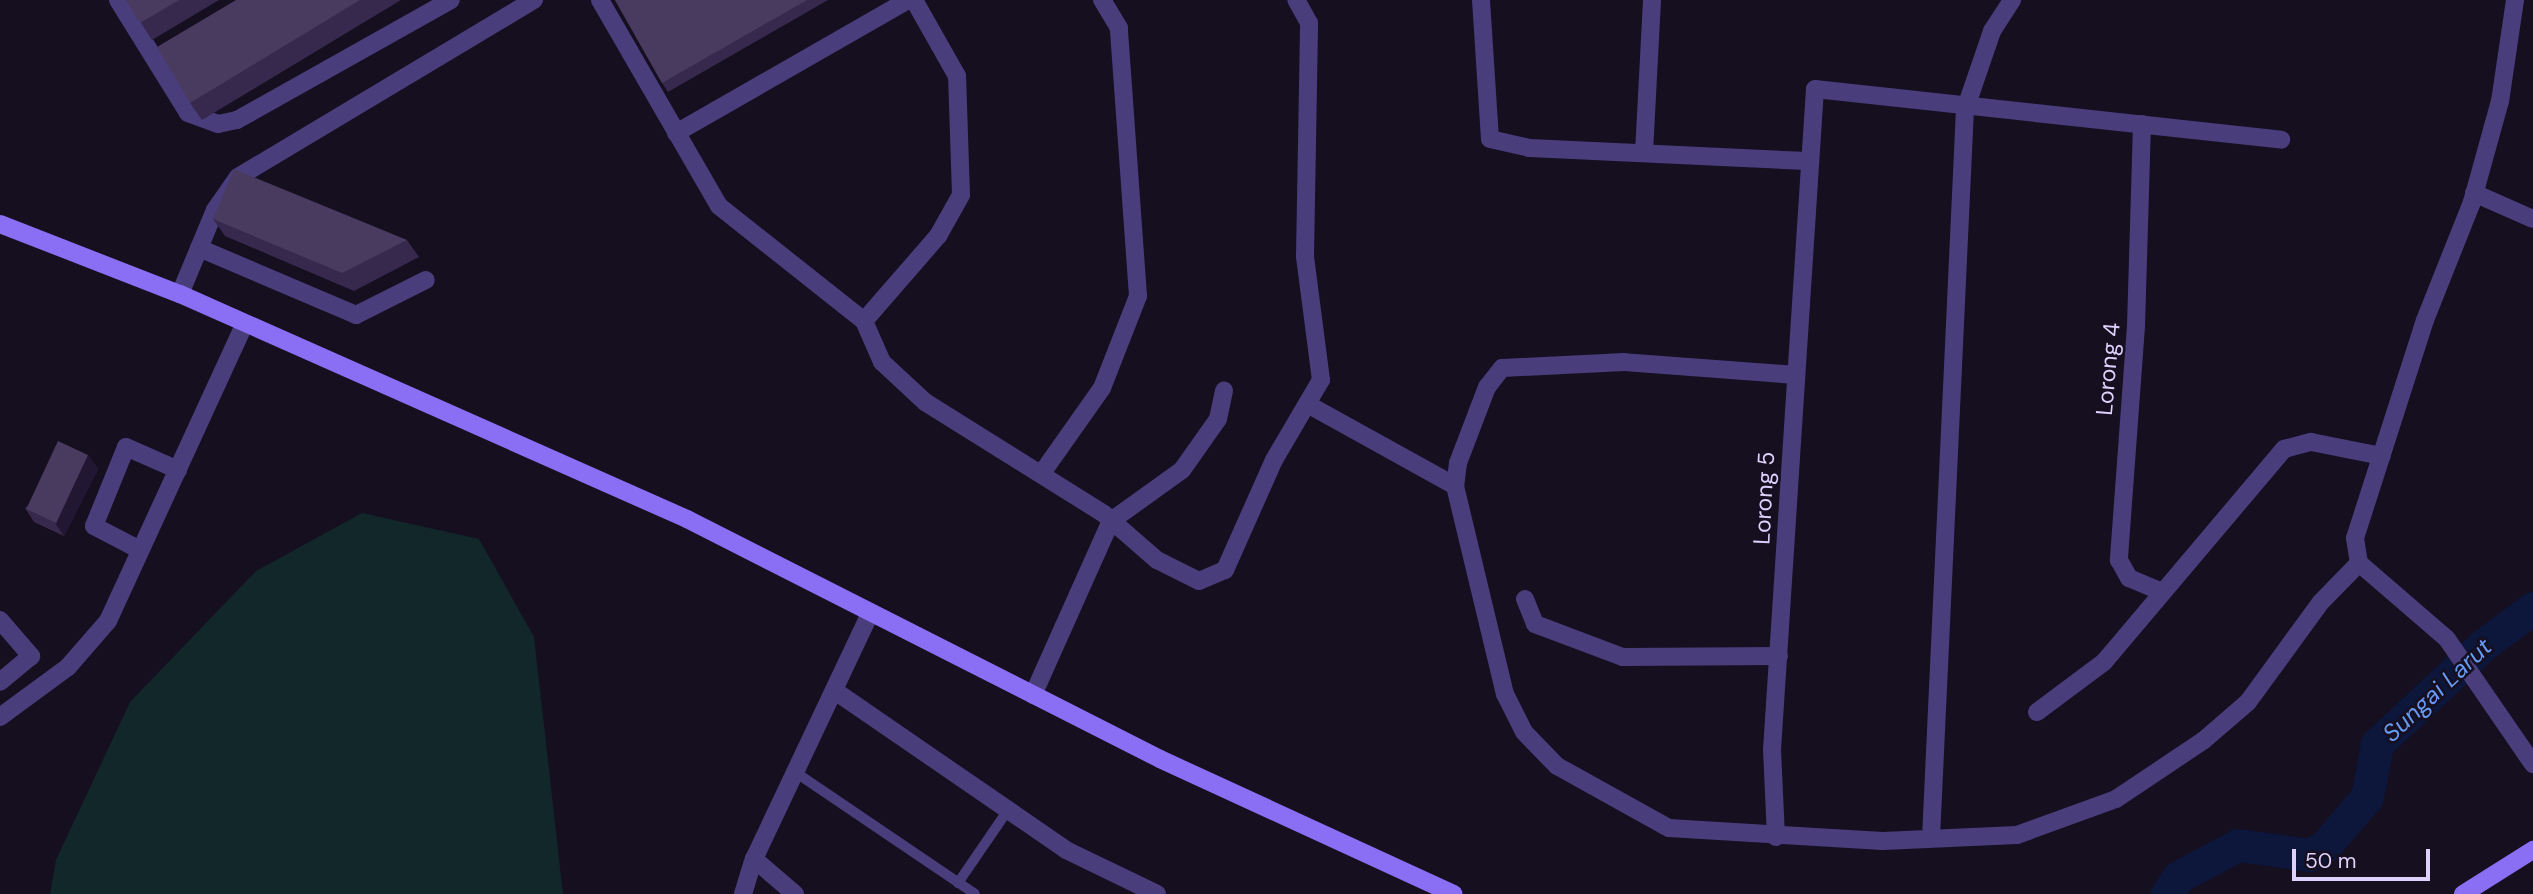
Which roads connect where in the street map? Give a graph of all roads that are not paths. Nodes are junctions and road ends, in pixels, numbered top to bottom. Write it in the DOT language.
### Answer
graph roads {
  1 [pos="118,0"];
  2 [pos="451,0"];
  3 [pos="534,0"];
  4 [pos="600,0"];
  5 [pos="908,0"];
  6 [pos="914,0"];
  7 [pos="1102,0"];
  8 [pos="1296,0"];
  9 [pos="1481,0"];
  10 [pos="2012,0"];
  11 [pos="2515,0"];
  12 [pos="1652,1"];
  13 [pos="1965,110"];
  14 [pos="2142,124"];
  15 [pos="676,133"];
  16 [pos="2281,140"];
  17 [pos="1644,153"];
  18 [pos="1807,161"];
  19 [pos="2474,193"];
  20 [pos="2533,219"];
  21 [pos="0,224"];
  22 [pos="199,248"];
  23 [pos="426,280"];
  24 [pos="180,294"];
  25 [pos="864,321"];
  26 [pos="244,325"];
  27 [pos="1796,375"];
  28 [pos="1224,391"];
  29 [pos="1309,405"];
  30 [pos="2382,456"];
  31 [pos="178,470"];
  32 [pos="1042,473"];
  33 [pos="1455,486"];
  34 [pos="1111,521"];
  35 [pos="140,550"];
  36 [pos="2359,563"];
  37 [pos="2162,592"];
  38 [pos="1525,598"];
  39 [pos="870,614"];
  40 [pos="0,620"];
  41 [pos="1779,656"];
  42 [pos="0,682"];
  43 [pos="835,691"];
  44 [pos="1033,695"];
  45 [pos="2037,712"];
  46 [pos="0,717"];
  47 [pos="2533,764"];
  48 [pos="795,772"];
  49 [pos="1008,810"];
  50 [pos="1776,837"];
  51 [pos="1931,838"];
  52 [pos="2533,850"];
  53 [pos="754,859"];
  54 [pos="958,883"];
  55 [pos="1445,892"];
  56 [pos="743,894"];
  57 [pos="795,894"];
  58 [pos="975,894"];
  59 [pos="1157,894"];
  60 [pos="2463,894"];
  1 -- 2 [label="street"];
  3 -- 22 [label="street"];
  4 -- 15 [label="street"];
  5 -- 15 [label="street"];
  6 -- 25 [label="street"];
  7 -- 32 [label="street"];
  8 -- 29 [label="street"];
  9 -- 17 [label="street"];
  10 -- 13 [label="street"];
  11 -- 19 [label="street"];
  12 -- 17 [label="street"];
  13 -- 14 [label="street"];
  13 -- 18 [label="street, Lorong 5"];
  13 -- 51 [label="street"];
  14 -- 16 [label="street"];
  14 -- 37 [label="street, Lorong 4"];
  15 -- 25 [label="street"];
  17 -- 18 [label="street"];
  18 -- 27 [label="street, Lorong 5"];
  19 -- 20 [label="street"];
  19 -- 30 [label="street"];
  21 -- 24 [label="street"];
  22 -- 23 [label="street"];
  22 -- 24 [label="street"];
  24 -- 26 [label="street"];
  25 -- 32 [label="street"];
  26 -- 31 [label="street"];
  26 -- 39 [label="street"];
  27 -- 33 [label="street"];
  27 -- 41 [label="street, Lorong 5"];
  28 -- 34 [label="street"];
  29 -- 33 [label="street"];
  29 -- 34 [label="street"];
  30 -- 36 [label="street"];
  30 -- 37 [label="street"];
  31 -- 35 [label="street"];
  31 -- 35 [label="street"];
  32 -- 34 [label="street"];
  33 -- 50 [label="street"];
  34 -- 44 [label="street"];
  35 -- 46 [label="street"];
  36 -- 47 [label="street"];
  36 -- 51 [label="street"];
  37 -- 45 [label="street"];
  38 -- 41 [label="street"];
  39 -- 43 [label="street"];
  39 -- 44 [label="street"];
  40 -- 42 [label="street"];
  41 -- 50 [label="street, Lorong 5"];
  43 -- 48 [label="street"];
  43 -- 49 [label="street"];
  44 -- 55 [label="street"];
  48 -- 53 [label="street"];
  48 -- 54 [label="lane"];
  49 -- 54 [label="lane"];
  49 -- 59 [label="street"];
  50 -- 51 [label="street"];
  52 -- 60 [label="street"];
  53 -- 56 [label="street"];
  53 -- 57 [label="street"];
  54 -- 58 [label="lane"];
}
